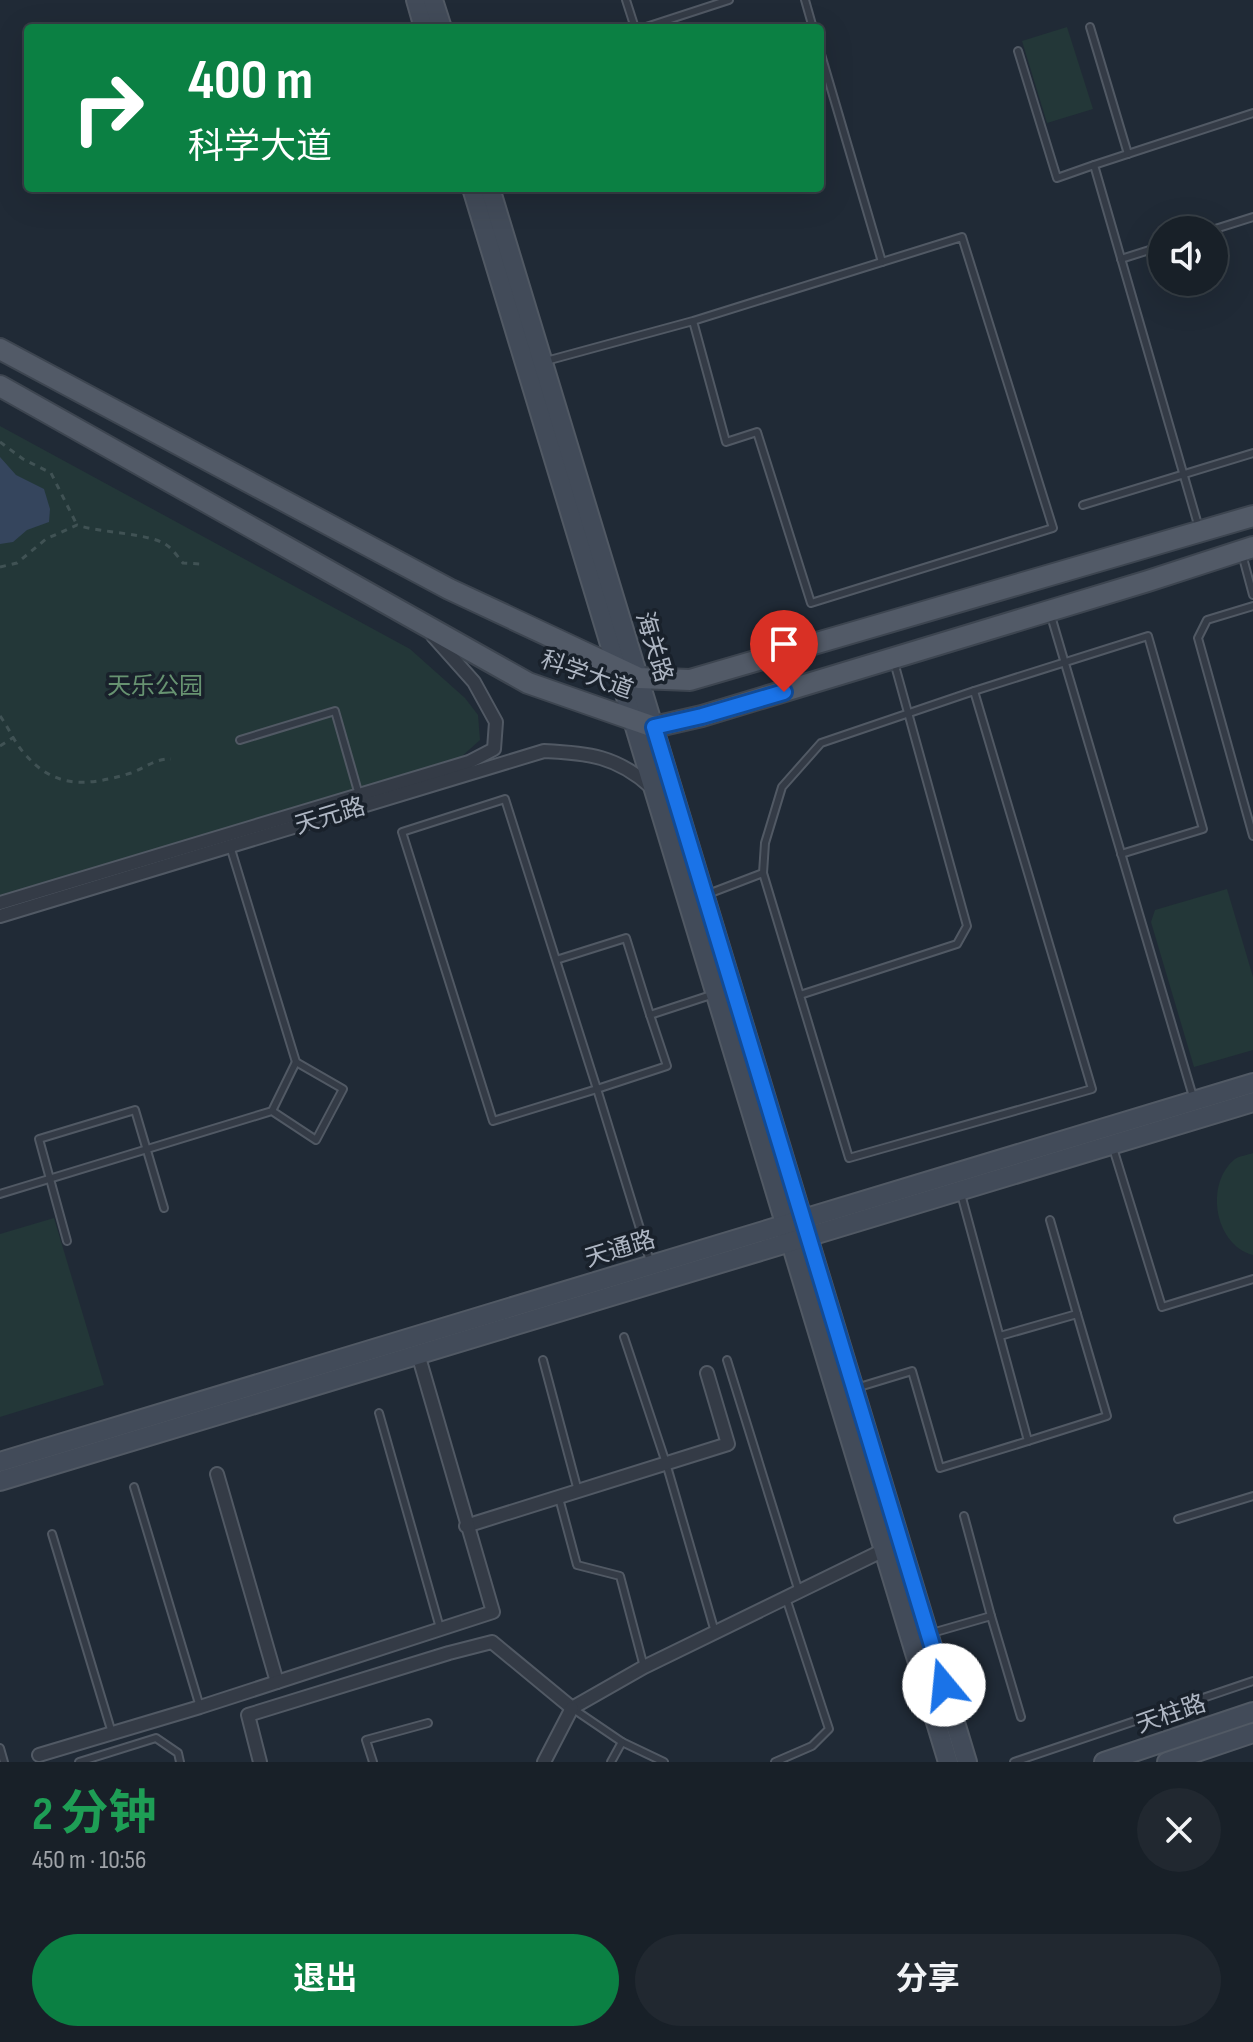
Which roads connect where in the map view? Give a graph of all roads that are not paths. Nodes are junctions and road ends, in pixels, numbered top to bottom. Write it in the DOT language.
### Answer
graph roads {
  1 [pos="416,0"];
  2 [pos="433,0"];
  3 [pos="626,0"];
  4 [pos="729,0"];
  5 [pos="805,0"];
  6 [pos="423,24"];
  7 [pos="441,24"];
  8 [pos="634,24"];
  9 [pos="655,24"];
  10 [pos="812,24"];
  11 [pos="1090,27"];
  12 [pos="1018,51"];
  13 [pos="824,65"];
  14 [pos="1253,113"];
  15 [pos="1128,154"];
  16 [pos="1094,165"];
  17 [pos="473,192"];
  18 [pos="491,192"];
  19 [pos="1253,217"];
  20 [pos="1228,225"];
  21 [pos="1148,250"];
  22 [pos="1121,259"];
  23 [pos="882,262"];
  24 [pos="693,321"];
  25 [pos="0,349"];
  26 [pos="543,362"];
  27 [pos="0,386"];
  28 [pos="1253,453"];
  29 [pos="1184,474"];
  30 [pos="1083,505"];
  31 [pos="1253,516"];
  32 [pos="1200,531"];
  33 [pos="1247,549"];
  34 [pos="1253,595"];
  35 [pos="1253,606"];
  36 [pos="1049,611"];
  37 [pos="423,624"];
  38 [pos="893,658"];
  39 [pos="1064,662"];
  40 [pos="617,666"];
  41 [pos="639,678"];
  42 [pos="974,691"];
  43 [pos="906,714"];
  44 [pos="632,719"];
  45 [pos="654,727"];
  46 [pos="240,740"];
  47 [pos="654,790"];
  48 [pos="361,801"];
  49 [pos="1253,836"];
  50 [pos="230,846"];
  51 [pos="1121,854"];
  52 [pos="763,873"];
  53 [pos="705,895"];
  54 [pos="0,903"];
  55 [pos="0,916"];
  56 [pos="556,960"];
  57 [pos="715,993"];
  58 [pos="800,995"];
  59 [pos="650,1015"];
  60 [pos="296,1062"];
  61 [pos="1253,1083"];
  62 [pos="597,1089"];
  63 [pos="1253,1102"];
  64 [pos="1198,1109"];
  65 [pos="272,1111"];
  66 [pos="1112,1145"];
  67 [pos="146,1149"];
  68 [pos="50,1179"];
  69 [pos="960,1191"];
  70 [pos="0,1194"];
  71 [pos="164,1208"];
  72 [pos="1050,1220"];
  73 [pos="796,1230"];
  74 [pos="67,1241"];
  75 [pos="651,1265"];
  76 [pos="1253,1279"];
  77 [pos="1077,1314"];
  78 [pos="1000,1336"];
  79 [pos="624,1337"];
  80 [pos="418,1354"];
  81 [pos="543,1360"];
  82 [pos="727,1360"];
  83 [pos="707,1373"];
  84 [pos="854,1389"];
  85 [pos="379,1413"];
  86 [pos="1028,1441"];
  87 [pos="0,1462"];
  88 [pos="666,1463"];
  89 [pos="217,1474"];
  90 [pos="0,1481"];
  91 [pos="134,1487"];
  92 [pos="578,1491"];
  93 [pos="1253,1496"];
  94 [pos="558,1497"];
  95 [pos="964,1516"];
  96 [pos="1178,1519"];
  97 [pos="466,1526"];
  98 [pos="52,1534"];
  99 [pos="901,1542"];
  100 [pos="883,1551"];
  101 [pos="799,1592"];
  102 [pos="786,1598"];
  103 [pos="991,1616"];
  104 [pos="440,1628"];
  105 [pos="715,1632"];
  106 [pos="929,1634"];
  107 [pos="644,1667"];
  108 [pos="1253,1681"];
  109 [pos="277,1682"];
  110 [pos="200,1707"];
  111 [pos="572,1708"];
  112 [pos="1253,1712"];
  113 [pos="1021,1717"];
  114 [pos="428,1723"];
  115 [pos="112,1733"];
  116 [pos="1253,1733"];
  117 [pos="622,1742"];
  118 [pos="0,1748"];
  119 [pos="39,1755"];
  120 [pos="4,1762"];
  121 [pos="79,1762"];
  122 [pos="180,1762"];
  123 [pos="260,1762"];
  124 [pos="373,1762"];
  125 [pos="544,1762"];
  126 [pos="611,1762"];
  127 [pos="664,1762"];
  128 [pos="775,1762"];
  129 [pos="948,1762"];
  130 [pos="967,1762"];
  131 [pos="1014,1762"];
  132 [pos="1104,1762"];
  133 [pos="1167,1762"];
  1 -- 6 [label="main road"];
  2 -- 7 [label="main road"];
  3 -- 8 [label="lane"];
  4 -- 9 [label="lane"];
  5 -- 10 [label="lane"];
  11 -- 15 [label="lane"];
  12 -- 16 [label="lane"];
  13 -- 23 [label="lane"];
  14 -- 15 [label="lane"];
  15 -- 16 [label="lane"];
  16 -- 22 [label="lane"];
  17 -- 40 [label="main road, 海关路"];
  18 -- 26 [label="main road, 海关路"];
  19 -- 20 [label="lane"];
  21 -- 22 [label="lane"];
  22 -- 29 [label="lane"];
  23 -- 24 [label="lane"];
  23 -- 24 [label="lane"];
  24 -- 26 [label="lane"];
  25 -- 40 [label="main road, 科学大道"];
  26 -- 41 [label="main road, 海关路"];
  27 -- 37 [label="main road, 科学大道"];
  28 -- 29 [label="lane"];
  29 -- 30 [label="lane"];
  29 -- 32 [label="lane"];
  31 -- 32 [label="main road, 科学大道"];
  32 -- 41 [label="main road, 科学大道"];
  33 -- 34 [label="lane"];
  33 -- 36 [label="main road, 科学大道"];
  35 -- 49 [label="lane"];
  36 -- 38 [label="main road, 科学大道"];
  36 -- 39 [label="lane"];
  37 -- 44 [label="main road, 科学大道"];
  37 -- 48 [label="street, 天元路"];
  38 -- 43 [label="lane"];
  38 -- 45 [label="main road, 科学大道"];
  39 -- 42 [label="lane"];
  39 -- 51 [label="lane"];
  39 -- 51 [label="lane"];
  40 -- 41 [label="main road, 科学大道"];
  40 -- 44 [label="main road, 海关路"];
  41 -- 45 [label="main road, 海关路"];
  42 -- 43 [label="lane"];
  42 -- 58 [label="lane"];
  43 -- 52 [label="lane"];
  43 -- 58 [label="lane"];
  44 -- 45 [label="main road, 科学大道"];
  44 -- 47 [label="main road, 海关路"];
  45 -- 53 [label="main road, 海关路"];
  46 -- 48 [label="lane"];
  47 -- 48 [label="street, 天元路"];
  47 -- 57 [label="main road, 海关路"];
  48 -- 50 [label="street, 天元路"];
  48 -- 54 [label="street, 天元路"];
  50 -- 55 [label="street, 天元路"];
  50 -- 60 [label="lane"];
  51 -- 64 [label="lane"];
  52 -- 53 [label="lane"];
  52 -- 58 [label="lane"];
  53 -- 73 [label="main road, 海关路"];
  56 -- 59 [label="lane"];
  56 -- 62 [label="lane"];
  56 -- 62 [label="lane"];
  57 -- 59 [label="lane"];
  57 -- 73 [label="main road, 海关路"];
  59 -- 62 [label="lane"];
  60 -- 65 [label="lane"];
  60 -- 65 [label="lane"];
  61 -- 64 [label="main road, 天通路"];
  62 -- 75 [label="lane"];
  63 -- 64 [label="main road, 天通路"];
  64 -- 66 [label="main road, 天通路"];
  64 -- 73 [label="main road, 天通路"];
  65 -- 67 [label="lane"];
  66 -- 69 [label="main road, 天通路"];
  66 -- 76 [label="lane"];
  67 -- 68 [label="lane"];
  67 -- 68 [label="lane"];
  67 -- 71 [label="lane"];
  68 -- 70 [label="lane"];
  68 -- 74 [label="lane"];
  69 -- 73 [label="main road, 天通路"];
  69 -- 78 [label="lane"];
  72 -- 77 [label="lane"];
  73 -- 75 [label="main road, 天通路"];
  73 -- 80 [label="main road, 天通路"];
  73 -- 84 [label="main road, 海关路"];
  73 -- 100 [label="main road, 海关路"];
  75 -- 87 [label="main road, 天通路"];
  77 -- 78 [label="lane"];
  77 -- 86 [label="lane"];
  78 -- 86 [label="lane"];
  79 -- 88 [label="lane"];
  80 -- 90 [label="main road, 天通路"];
  80 -- 97 [label="street"];
  81 -- 92 [label="lane"];
  82 -- 101 [label="lane"];
  83 -- 88 [label="street"];
  84 -- 86 [label="lane"];
  84 -- 99 [label="main road, 海关路"];
  85 -- 104 [label="lane"];
  88 -- 92 [label="street"];
  88 -- 105 [label="lane"];
  89 -- 109 [label="street"];
  91 -- 110 [label="lane"];
  92 -- 94 [label="street"];
  93 -- 96 [label="lane"];
  94 -- 97 [label="street"];
  94 -- 107 [label="lane"];
  95 -- 103 [label="lane"];
  97 -- 104 [label="street"];
  98 -- 115 [label="lane"];
  99 -- 100 [label="street"];
  99 -- 106 [label="main road, 海关路"];
  100 -- 101 [label="street"];
  100 -- 129 [label="main road, 海关路"];
  101 -- 102 [label="street"];
  102 -- 105 [label="street"];
  102 -- 128 [label="lane"];
  103 -- 106 [label="lane"];
  103 -- 113 [label="lane"];
  104 -- 109 [label="street"];
  105 -- 107 [label="street"];
  106 -- 130 [label="main road, 海关路"];
  107 -- 111 [label="street"];
  108 -- 131 [label="lane"];
  109 -- 110 [label="street"];
  110 -- 115 [label="street"];
  111 -- 117 [label="lane"];
  111 -- 123 [label="street"];
  111 -- 125 [label="street"];
  112 -- 132 [label="main road, 天柱路"];
  114 -- 124 [label="lane"];
  115 -- 119 [label="street"];
  116 -- 133 [label="main road, 天柱路"];
  117 -- 126 [label="lane"];
  117 -- 127 [label="lane"];
  118 -- 120 [label="lane"];
  121 -- 122 [label="lane"];
}
